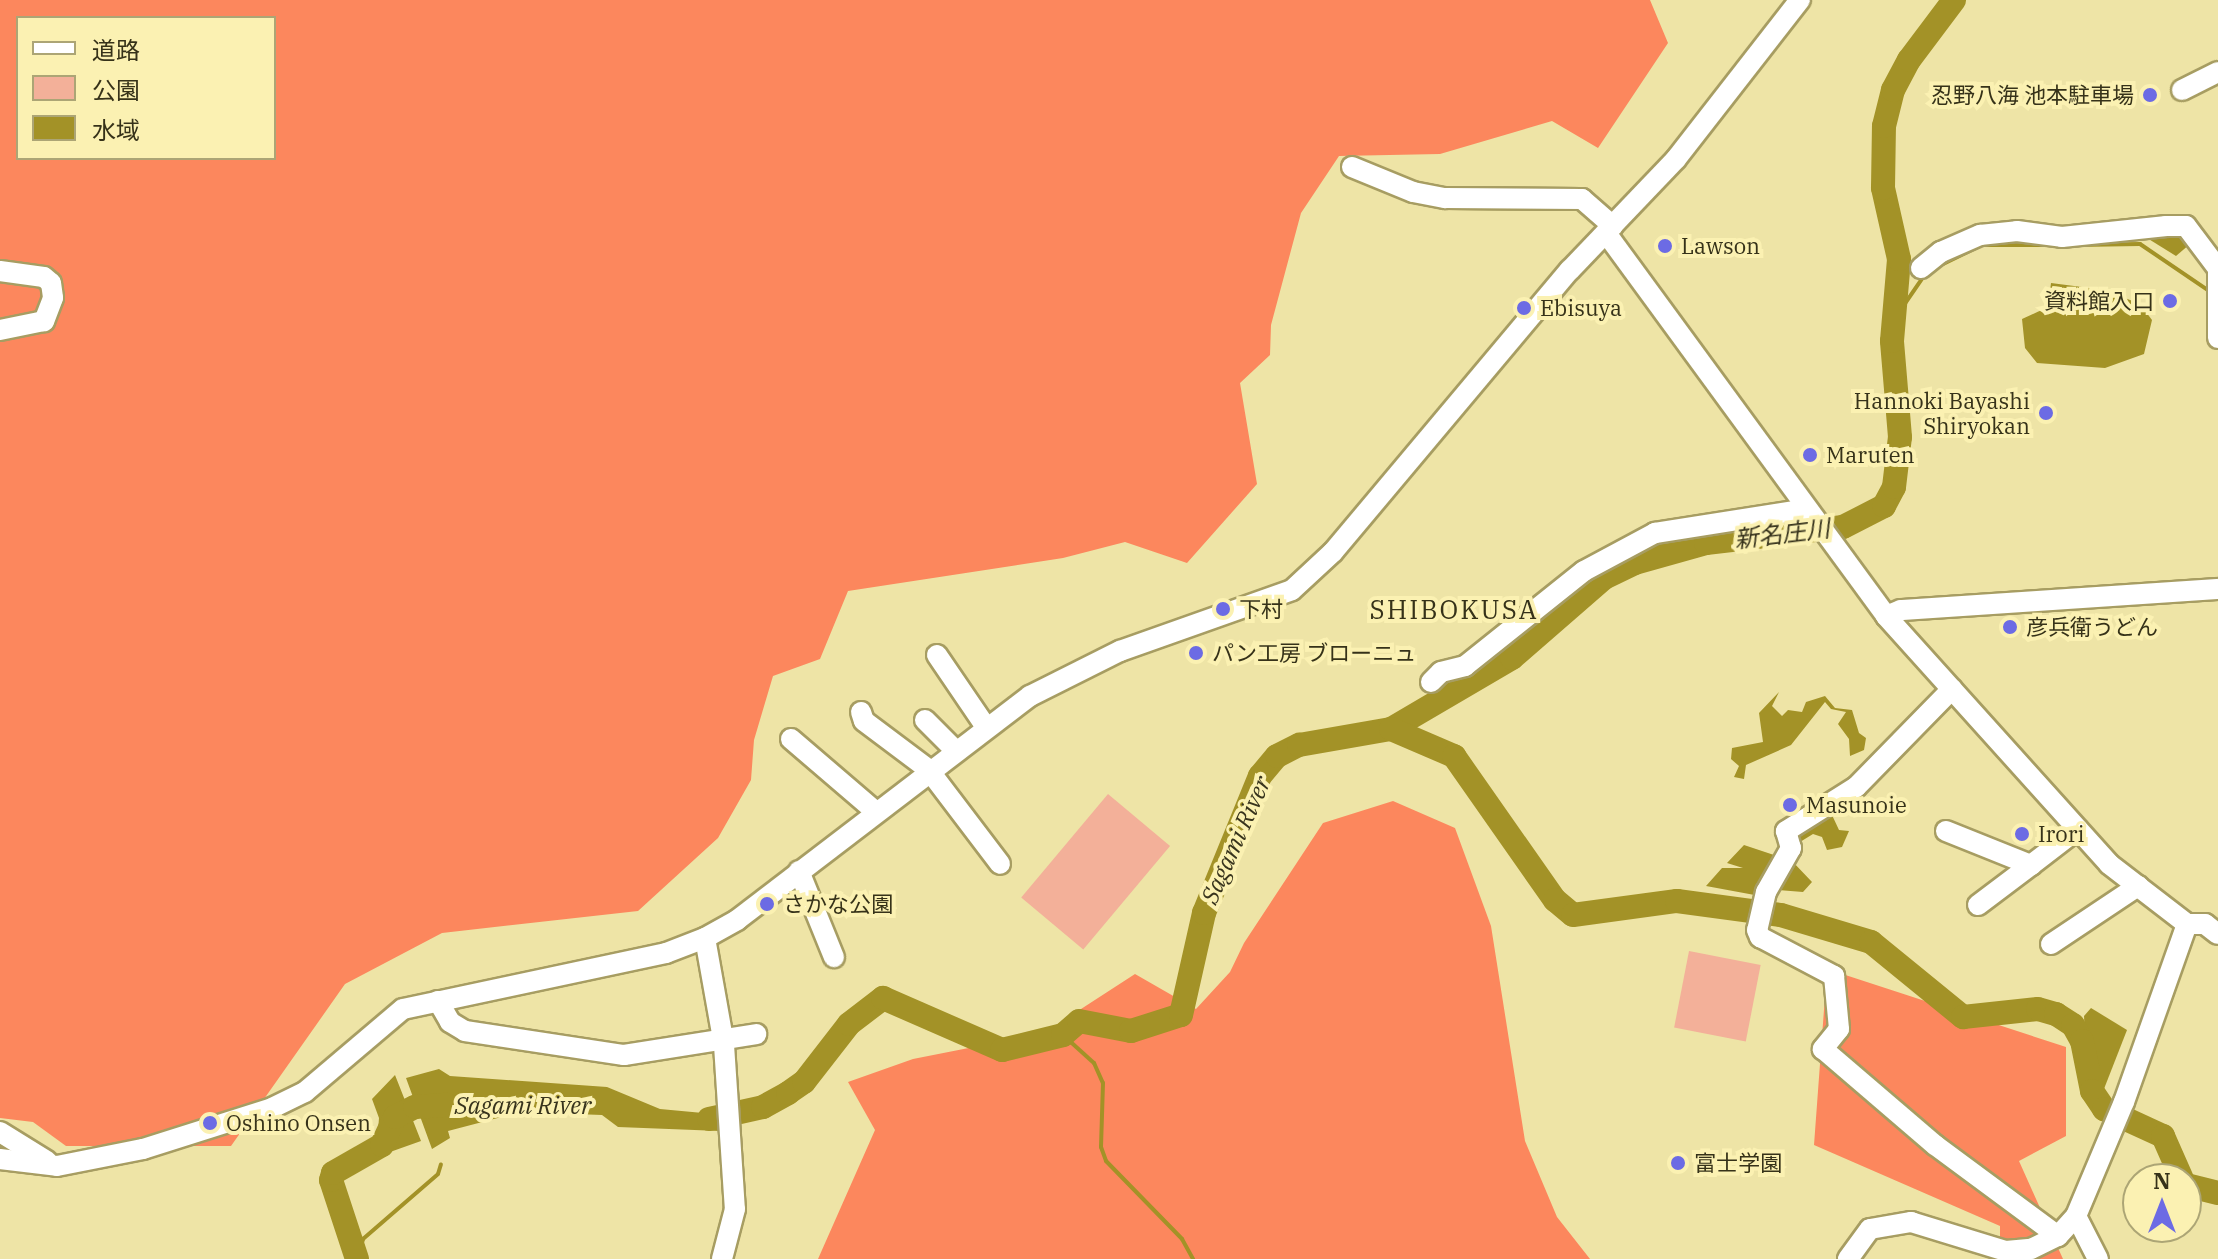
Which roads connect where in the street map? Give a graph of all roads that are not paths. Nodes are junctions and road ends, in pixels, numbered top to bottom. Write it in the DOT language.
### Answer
graph roads {
  1 [pos="1800,0"];
  2 [pos="2218,72"];
  3 [pos="2182,90"];
  4 [pos="1352,167"];
  5 [pos="1610,229"];
  6 [pos="2217,265"];
  7 [pos="1921,268"];
  8 [pos="0,271"];
  9 [pos="2216,295"];
  10 [pos="0,330"];
  11 [pos="2218,338"];
  12 [pos="1807,510"];
  13 [pos="2218,589"];
  14 [pos="1886,616"];
  15 [pos="937,655"];
  16 [pos="1431,682"];
  17 [pos="1952,689"];
  18 [pos="861,712"];
  19 [pos="925,720"];
  20 [pos="986,727"];
  21 [pos="791,739"];
  22 [pos="954,749"];
  23 [pos="928,769"];
  24 [pos="875,811"];
  25 [pos="2078,829"];
  26 [pos="1946,831"];
  27 [pos="1000,864"];
  28 [pos="2031,865"];
  29 [pos="799,871"];
  30 [pos="2138,886"];
  31 [pos="1978,905"];
  32 [pos="2207,923"];
  33 [pos="705,938"];
  34 [pos="2051,944"];
  35 [pos="834,957"];
  36 [pos="438,1001"];
  37 [pos="756,1034"];
  38 [pos="724,1042"];
  39 [pos="0,1132"];
  40 [pos="0,1159"];
  41 [pos="57,1166"];
  42 [pos="2076,1216"];
  43 [pos="2058,1236"];
  44 [pos="722,1259"];
  45 [pos="1848,1259"];
  46 [pos="2098,1259"];
  1 -- 5 [label="street"];
  2 -- 3 [label="street"];
  4 -- 5 [label="street"];
  5 -- 12 [label="street"];
  5 -- 20 [label="street"];
  6 -- 7 [label="street"];
  6 -- 9 [label="street"];
  8 -- 10 [label="street"];
  9 -- 11 [label="street"];
  12 -- 14 [label="street"];
  12 -- 16 [label="street"];
  13 -- 14 [label="street"];
  14 -- 17 [label="street"];
  15 -- 20 [label="street"];
  17 -- 25 [label="street"];
  17 -- 43 [label="street"];
  18 -- 23 [label="street"];
  19 -- 22 [label="street"];
  20 -- 22 [label="street"];
  21 -- 24 [label="street"];
  22 -- 23 [label="street"];
  23 -- 24 [label="street"];
  23 -- 27 [label="street"];
  24 -- 29 [label="street"];
  25 -- 28 [label="street"];
  25 -- 30 [label="street"];
  26 -- 28 [label="street"];
  28 -- 31 [label="street"];
  29 -- 33 [label="street"];
  29 -- 35 [label="street"];
  30 -- 32 [label="street"];
  30 -- 34 [label="street"];
  32 -- 42 [label="street"];
  33 -- 36 [label="street"];
  33 -- 38 [label="street"];
  36 -- 38 [label="street"];
  36 -- 41 [label="street"];
  37 -- 38 [label="street"];
  38 -- 44 [label="street"];
  39 -- 41 [label="street"];
  40 -- 41 [label="street"];
  42 -- 43 [label="street"];
  42 -- 46 [label="street"];
  43 -- 45 [label="street"];
}
